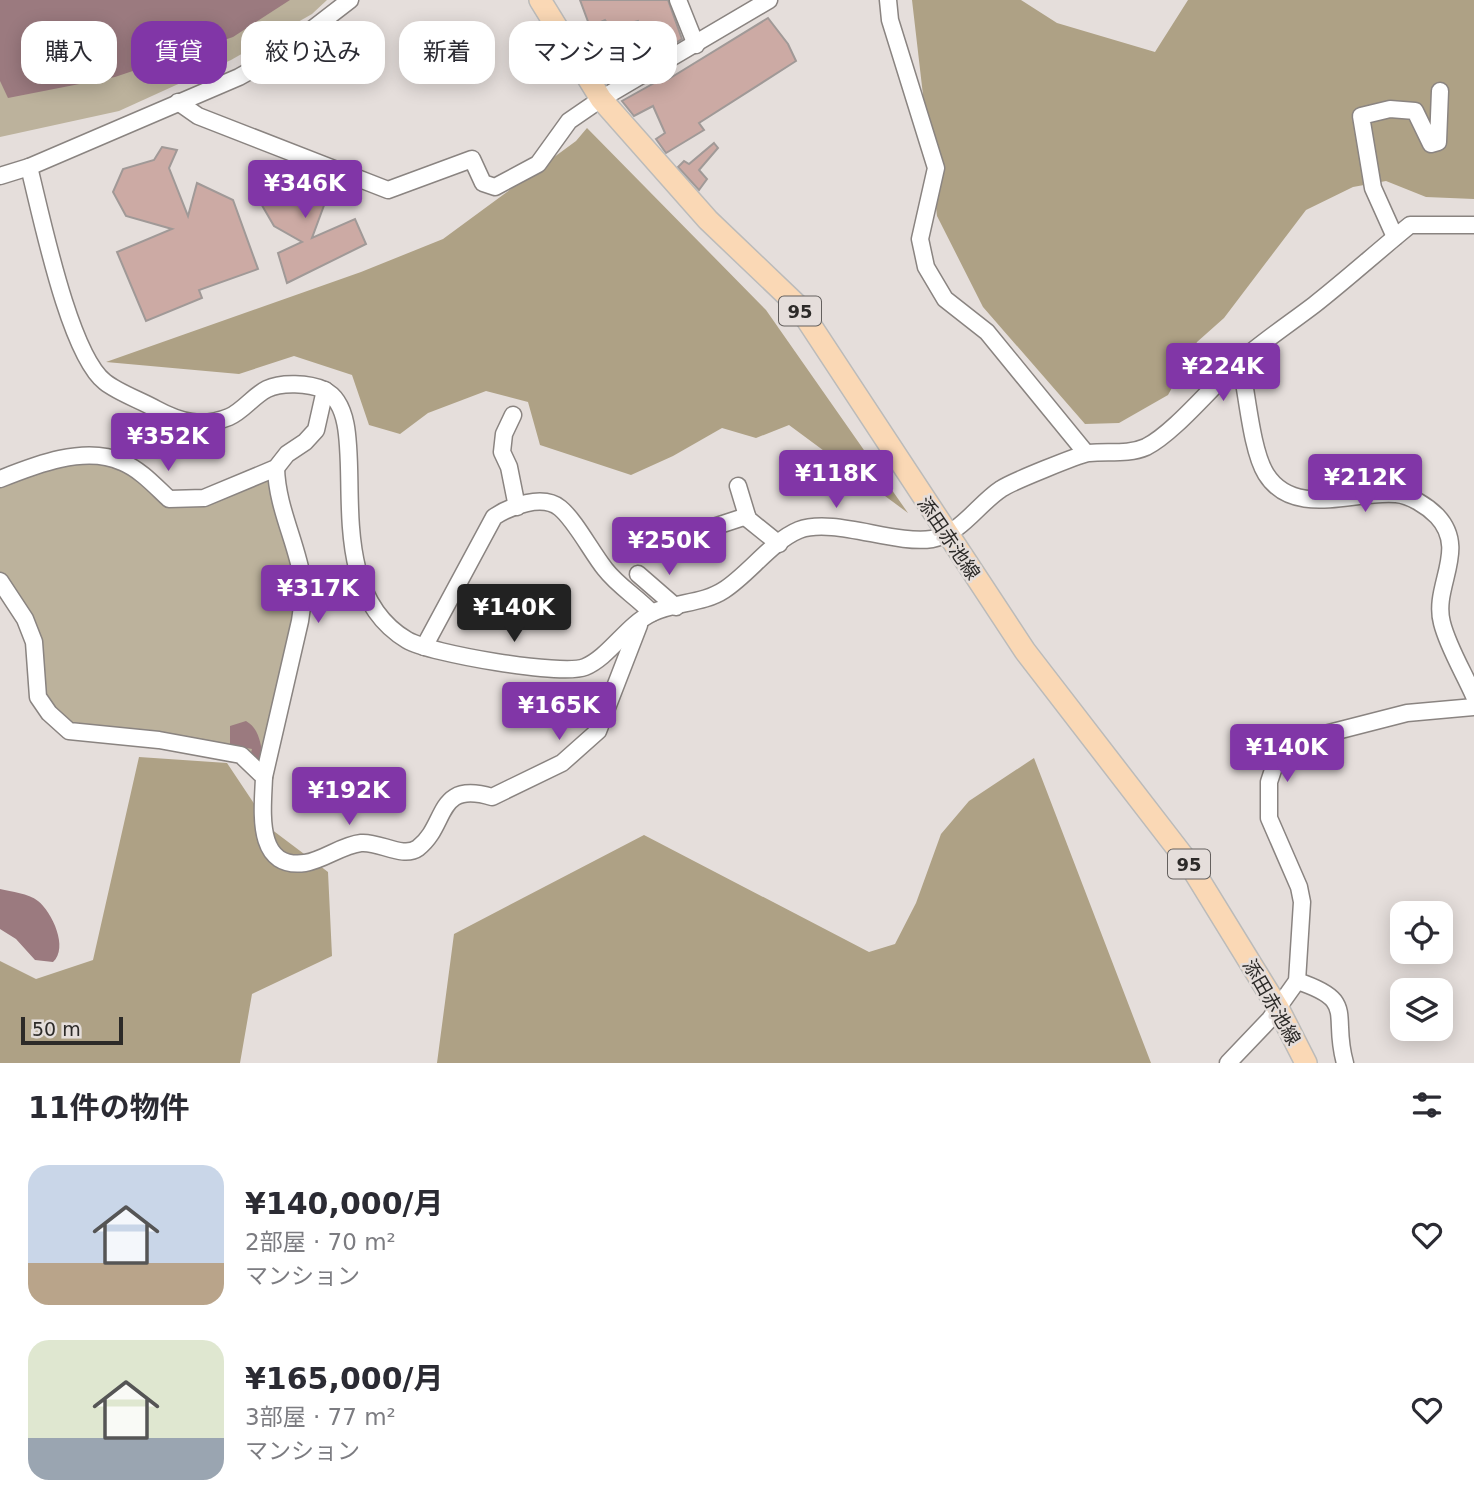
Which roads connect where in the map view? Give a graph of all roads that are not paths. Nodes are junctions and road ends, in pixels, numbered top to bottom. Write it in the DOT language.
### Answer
graph roads {
  1 [pos="350,0"];
  2 [pos="540,0"];
  3 [pos="678,0"];
  4 [pos="769,0"];
  5 [pos="888,0"];
  6 [pos="696,45"];
  7 [pos="1440,91"];
  8 [pos="601,99"];
  9 [pos="178,102"];
  10 [pos="29,167"];
  11 [pos="0,176"];
  12 [pos="1474,225"];
  13 [pos="1395,237"];
  14 [pos="1240,361"];
  15 [pos="325,390"];
  16 [pos="513,415"];
  17 [pos="1086,453"];
  18 [pos="276,468"];
  19 [pos="0,479"];
  20 [pos="738,486"];
  21 [pos="517,506"];
  22 [pos="747,516"];
  23 [pos="946,533"];
  24 [pos="686,536"];
  25 [pos="779,544"];
  26 [pos="638,574"];
  27 [pos="0,581"];
  28 [pos="676,607"];
  29 [pos="652,613"];
  30 [pos="639,625"];
  31 [pos="424,647"];
  32 [pos="1474,696"];
  33 [pos="1474,707"];
  34 [pos="264,777"];
  35 [pos="1297,981"];
  36 [pos="1279,1008"];
  37 [pos="1228,1063"];
  38 [pos="1306,1063"];
  39 [pos="1345,1063"];
  1 -- 9 [label="street"];
  2 -- 8 [label="main road, 添田赤池線 / 95"];
  3 -- 6 [label="street"];
  4 -- 6 [label="street"];
  5 -- 17 [label="street"];
  6 -- 8 [label="street"];
  7 -- 13 [label="street"];
  8 -- 9 [label="street"];
  8 -- 23 [label="main road, 添田赤池線 / 95"];
  9 -- 10 [label="street"];
  10 -- 11 [label="street"];
  10 -- 15 [label="street"];
  12 -- 13 [label="street"];
  13 -- 14 [label="street"];
  14 -- 17 [label="street"];
  14 -- 32 [label="street"];
  15 -- 18 [label="street"];
  15 -- 31 [label="street"];
  16 -- 21 [label="street"];
  17 -- 23 [label="street"];
  18 -- 19 [label="street"];
  18 -- 34 [label="street"];
  20 -- 22 [label="street"];
  21 -- 29 [label="street"];
  21 -- 31 [label="street"];
  22 -- 24 [label="street"];
  22 -- 25 [label="street"];
  23 -- 25 [label="street"];
  23 -- 36 [label="main road, 添田赤池線 / 95"];
  25 -- 28 [label="street"];
  26 -- 28 [label="street"];
  27 -- 34 [label="street"];
  28 -- 29 [label="street"];
  29 -- 30 [label="street"];
  30 -- 31 [label="street"];
  30 -- 34 [label="street"];
  33 -- 35 [label="street"];
  35 -- 36 [label="street"];
  35 -- 39 [label="street"];
  36 -- 37 [label="street"];
  36 -- 38 [label="main road, 添田赤池線 / 95"];
}
